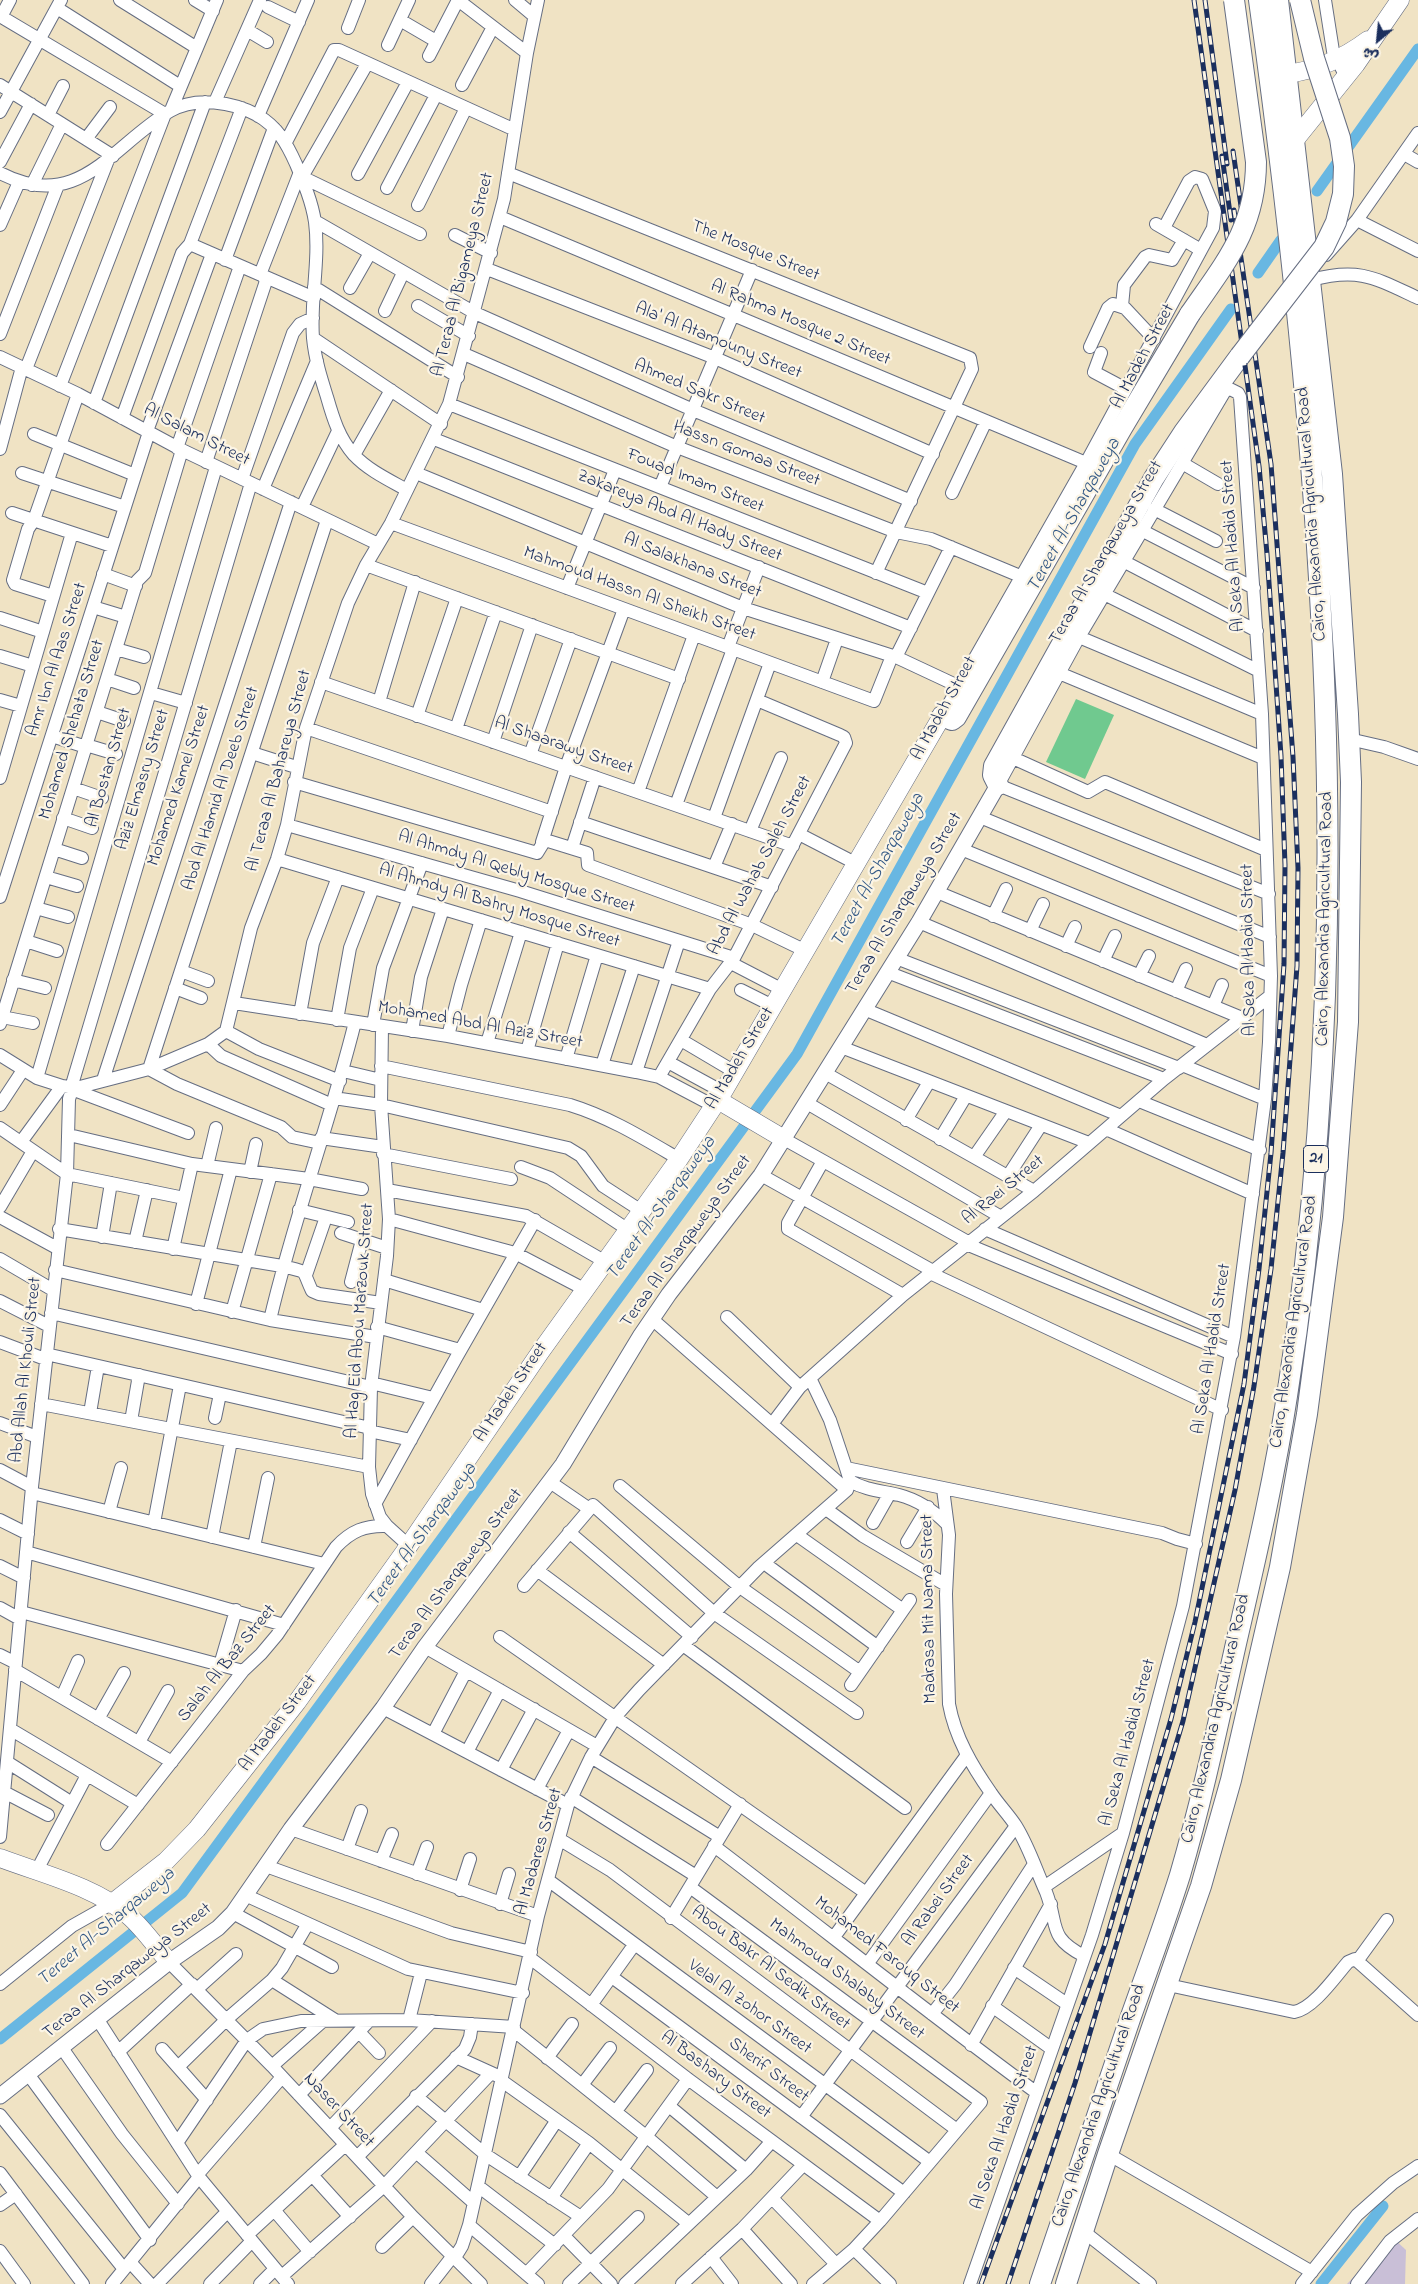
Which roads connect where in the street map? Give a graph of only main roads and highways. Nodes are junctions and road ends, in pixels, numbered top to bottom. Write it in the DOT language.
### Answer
graph roads {
  1 [pos="1234,0"];
  2 [pos="1259,0"];
  3 [pos="1278,0"];
  4 [pos="1300,0"];
  5 [pos="1400,0"];
  6 [pos="1378,32"];
  7 [pos="1287,74"];
  8 [pos="1294,141"];
  9 [pos="942,716"];
  10 [pos="998,785"];
  11 [pos="718,1099"];
  12 [pos="779,1136"];
  13 [pos="0,1858"];
  14 [pos="111,1904"];
  15 [pos="164,1956"];
  16 [pos="1040,2284"];
  17 [pos="1066,2284"];
  1 -- 9 [label="highway, bridge"];
  2 -- 16 [label="highway, Cairo, Alexandria Agricultural Road / 21"];
  3 -- 7 [label="highway, Cairo, Alexandria Agricultural Road / 21"];
  4 -- 10 [label="highway, bridge"];
  5 -- 6 [label="main road"];
  6 -- 7 [label="main road"];
  6 -- 8 [label="main road"];
  7 -- 8 [label="highway, Cairo, Alexandria Agricultural Road / 21"];
  8 -- 17 [label="highway, Cairo, Alexandria Agricultural Road / 21"];
  9 -- 11 [label="main road, Al Madeh Street"];
  11 -- 12 [label="main road"];
  11 -- 14 [label="main road, Al Madeh Street"];
  13 -- 14 [label="main road"];
  14 -- 15 [label="main road"];
}
